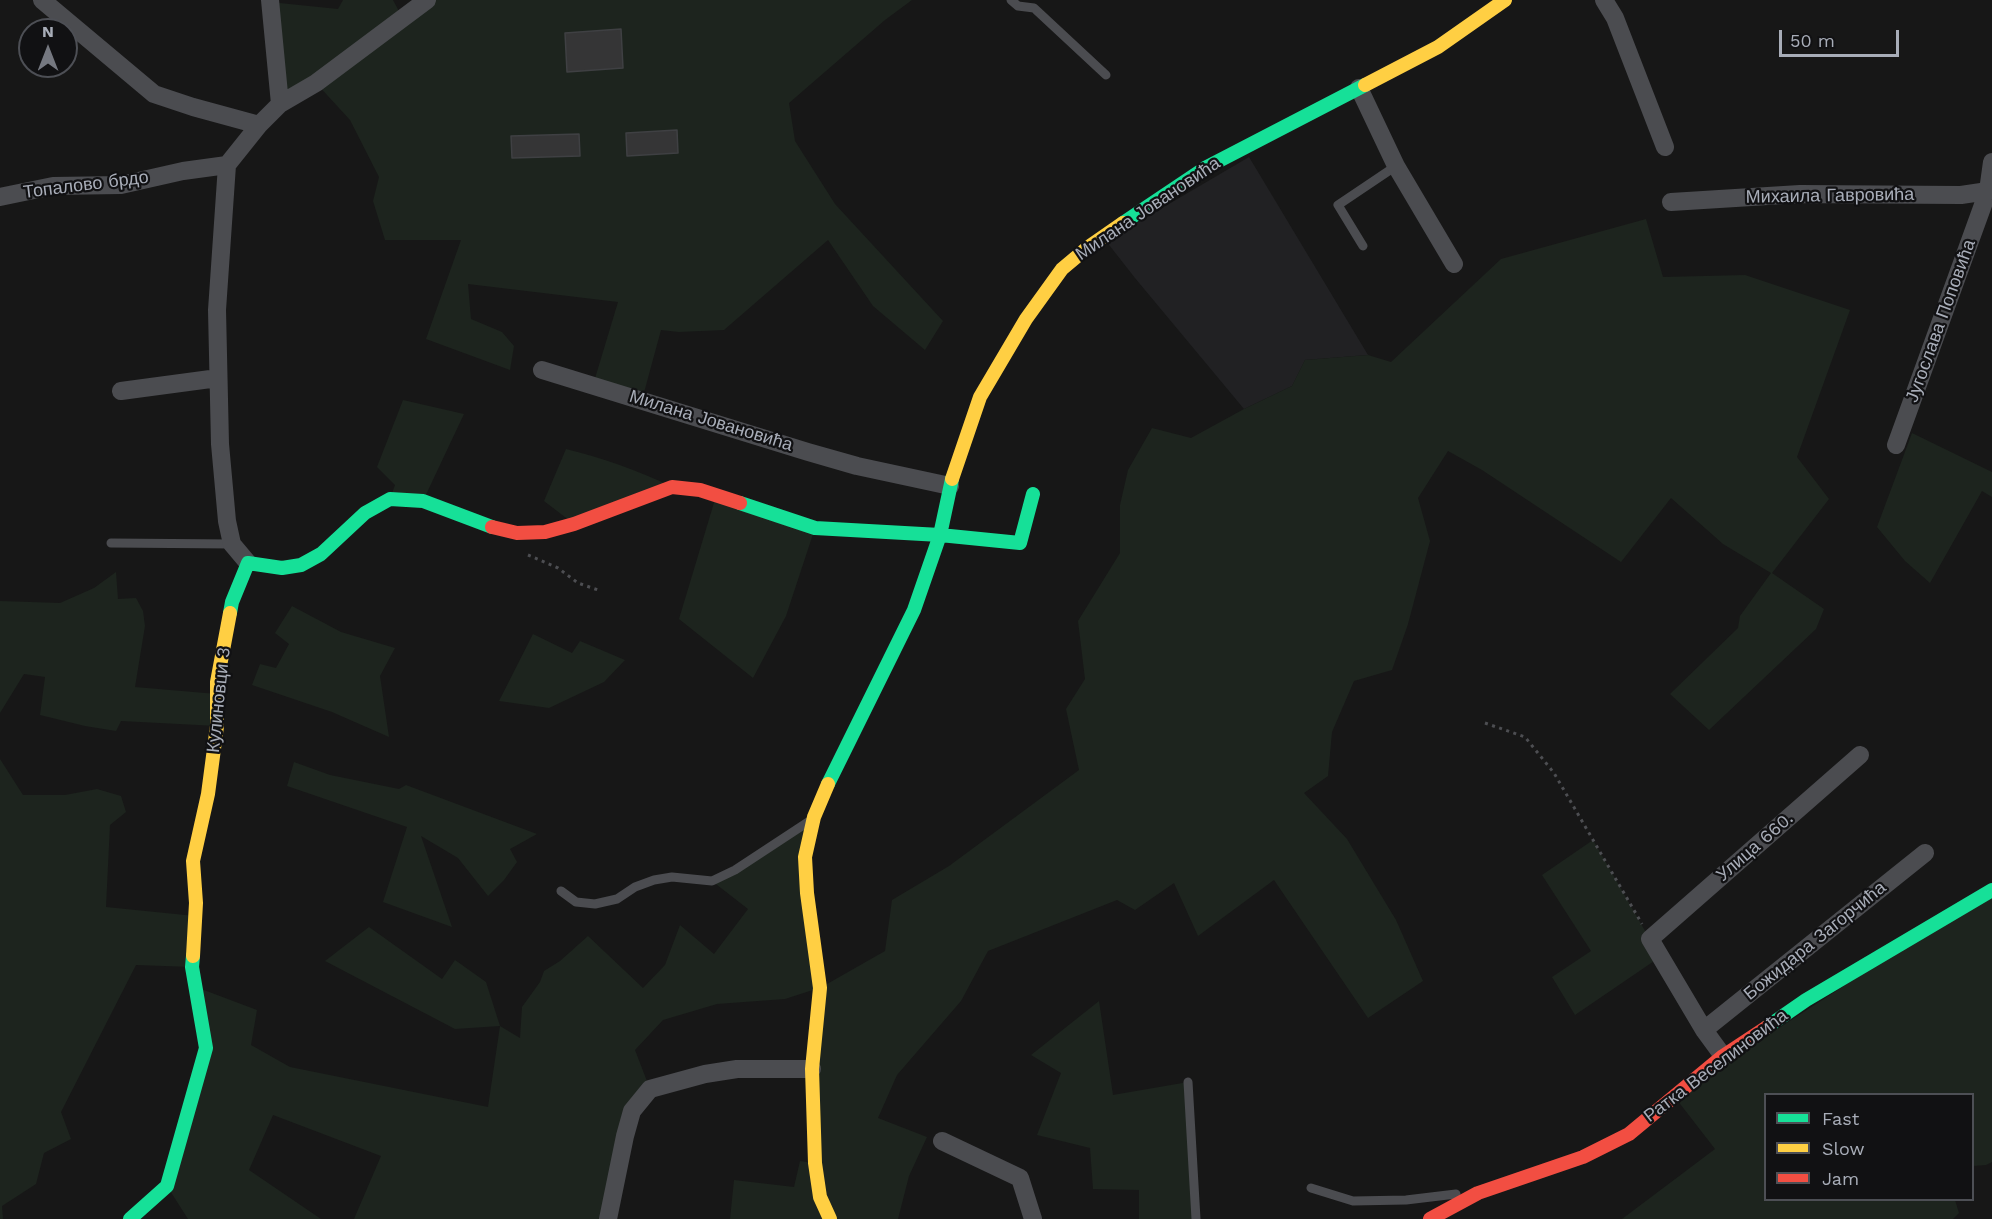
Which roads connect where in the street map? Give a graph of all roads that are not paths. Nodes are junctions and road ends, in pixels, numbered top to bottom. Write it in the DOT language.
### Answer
graph roads {
  1 [pos="42,0"];
  2 [pos="270,0"];
  3 [pos="427,0"];
  4 [pos="1011,0"];
  5 [pos="1504,0"];
  6 [pos="1604,0"];
  7 [pos="1106,75"];
  8 [pos="1359,88"];
  9 [pos="280,104"];
  10 [pos="259,124"];
  11 [pos="1665,147"];
  12 [pos="1992,162"];
  13 [pos="227,165"];
  14 [pos="1396,166"];
  15 [pos="1988,191"];
  16 [pos="0,197"];
  17 [pos="1671,202"];
  18 [pos="1363,246"];
  19 [pos="1454,264"];
  20 [pos="542,370"];
  21 [pos="218,378"];
  22 [pos="121,391"];
  23 [pos="1896,445"];
  24 [pos="950,486"];
  25 [pos="1033,494"];
  26 [pos="940,535"];
  27 [pos="111,543"];
  28 [pos="232,544"];
  29 [pos="248,563"];
  30 [pos="1860,755"];
  31 [pos="814,817"];
  32 [pos="1925,853"];
  33 [pos="1992,890"];
  34 [pos="561,891"];
  35 [pos="1704,1030"];
  36 [pos="1723,1056"];
  37 [pos="812,1069"];
  38 [pos="1188,1082"];
  39 [pos="942,1141"];
  40 [pos="1311,1188"];
  41 [pos="1478,1193"];
  42 [pos="130,1219"];
  43 [pos="608,1219"];
  44 [pos="830,1219"];
  45 [pos="1033,1219"];
  46 [pos="1196,1219"];
  47 [pos="1430,1219"];
  1 -- 10 [label="street"];
  2 -- 9 [label="street"];
  3 -- 9 [label="street"];
  4 -- 7 [label="lane"];
  5 -- 8 [label="street, Милана Јовановића"];
  6 -- 11 [label="street"];
  8 -- 14 [label="street"];
  8 -- 24 [label="street, Милана Јовановића"];
  9 -- 10 [label="street"];
  10 -- 13 [label="street"];
  12 -- 15 [label="street, Југослава Поповића"];
  13 -- 16 [label="street, Топалово брдо"];
  13 -- 21 [label="street"];
  14 -- 18 [label="lane"];
  14 -- 19 [label="street"];
  15 -- 17 [label="street, Михаила Гавровића"];
  15 -- 23 [label="street, Југослава Поповића"];
  20 -- 24 [label="street, Милана Јовановића"];
  21 -- 22 [label="street"];
  21 -- 28 [label="street"];
  24 -- 26 [label="street, Милана Јовановића"];
  25 -- 26 [label="street"];
  26 -- 29 [label="street"];
  26 -- 31 [label="street, Милана Јовановића"];
  27 -- 28 [label="lane"];
  28 -- 29 [label="street"];
  29 -- 42 [label="street, Кулиновци 3"];
  30 -- 35 [label="street, Улица 660."];
  31 -- 34 [label="lane"];
  31 -- 37 [label="street, Милана Јовановића"];
  32 -- 35 [label="street, Божидара Загорчића"];
  33 -- 36 [label="street, Ратка Веселиновића"];
  35 -- 36 [label="street"];
  36 -- 41 [label="street, Ратка Веселиновића"];
  37 -- 43 [label="street"];
  37 -- 44 [label="street, Милана Јовановића"];
  38 -- 46 [label="lane"];
  39 -- 45 [label="street"];
  40 -- 41 [label="lane"];
  41 -- 47 [label="street, Ратка Веселиновића"];
}
